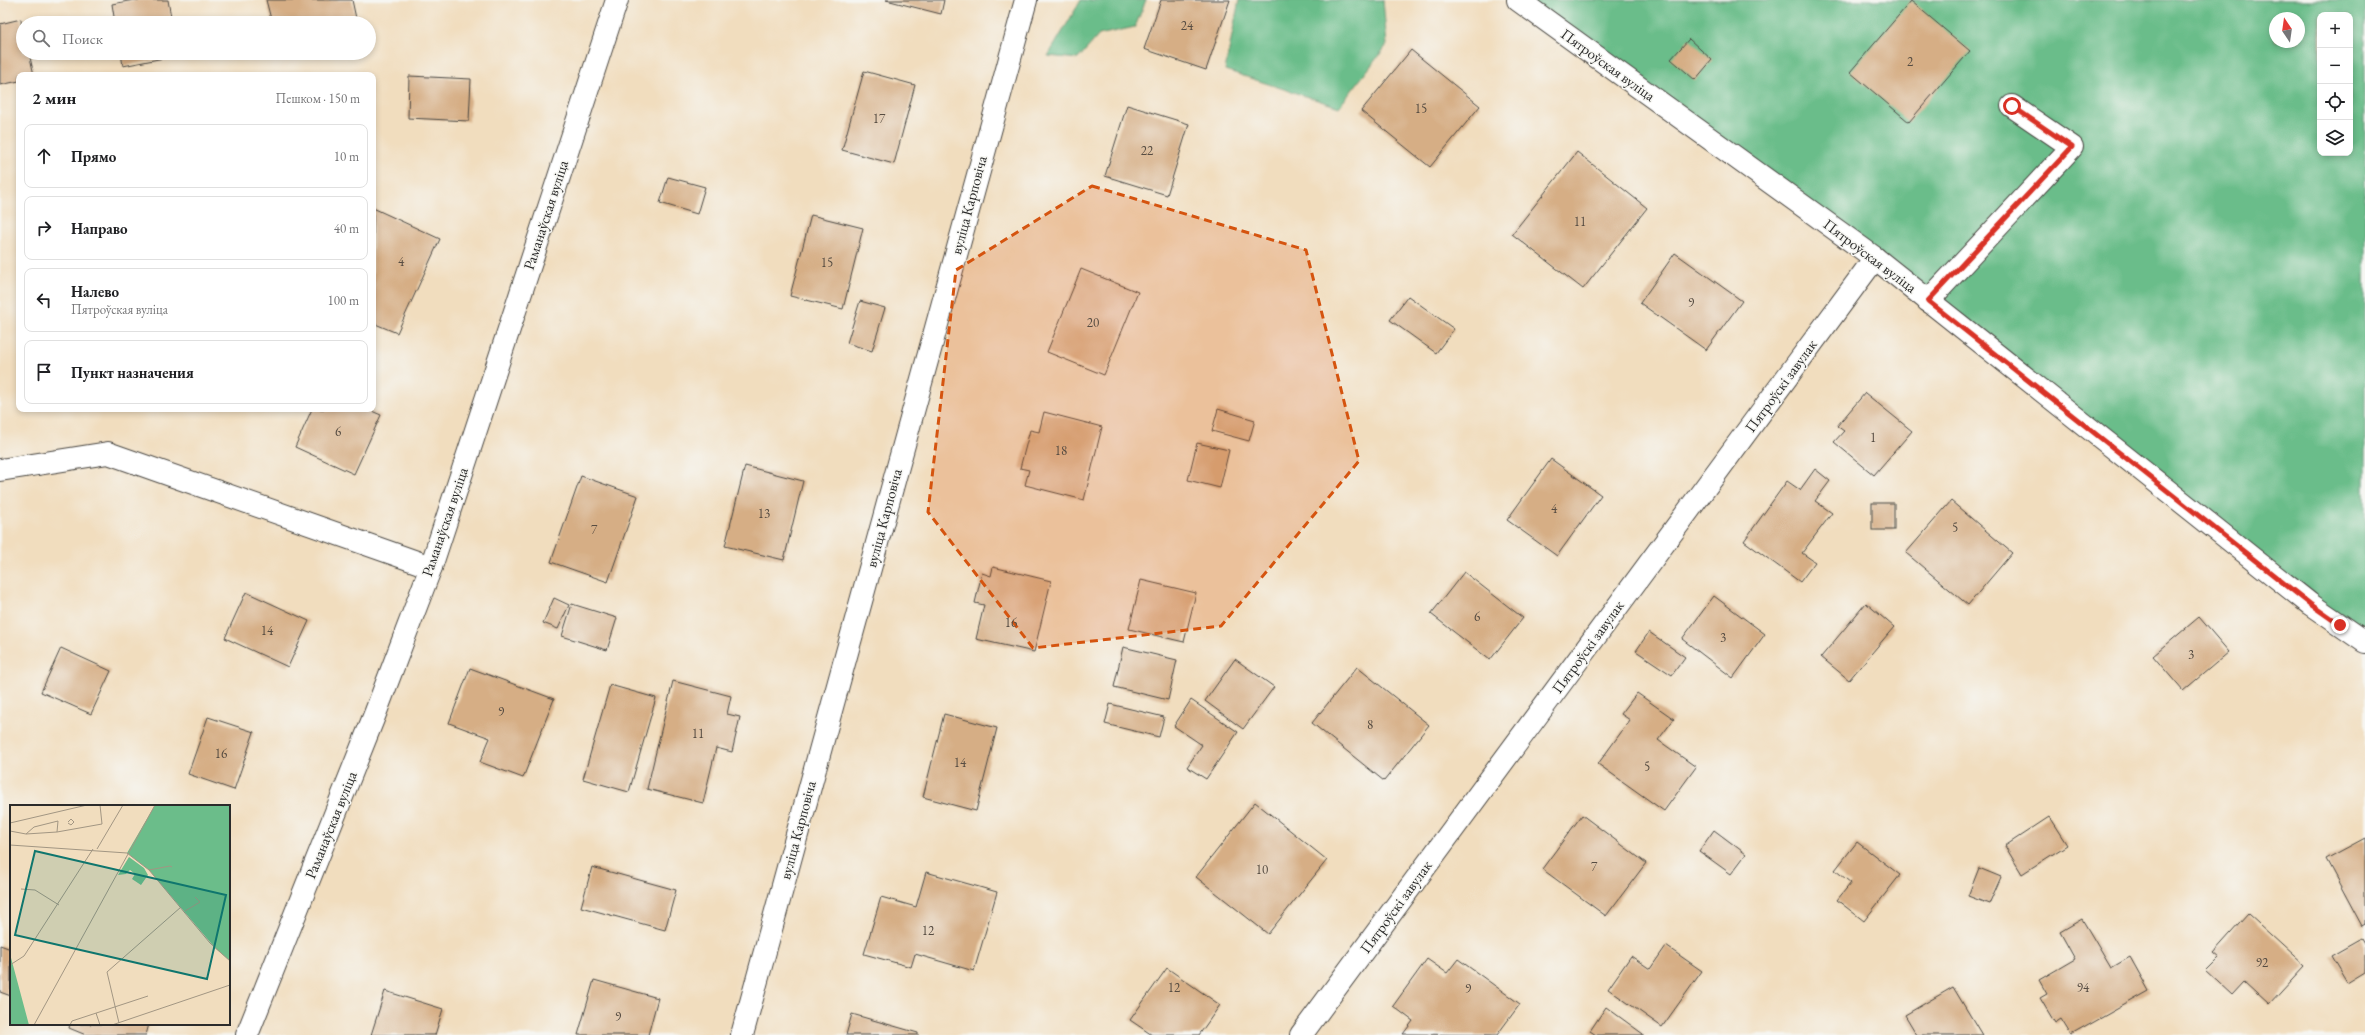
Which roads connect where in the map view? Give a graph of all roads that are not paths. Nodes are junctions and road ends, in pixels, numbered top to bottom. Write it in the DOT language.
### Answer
graph roads {
  1 [pos="617,0"];
  2 [pos="1026,0"];
  3 [pos="1518,0"];
  4 [pos="2012,106"];
  5 [pos="1875,258"];
  6 [pos="1928,301"];
  7 [pos="0,470"];
  8 [pos="431,567"];
  9 [pos="2365,642"];
  10 [pos="246,1035"];
  11 [pos="742,1035"];
  12 [pos="1301,1035"];
  1 -- 8 [label="street, Раманаўская вуліца"];
  2 -- 11 [label="street, вуліца Карповіча"];
  3 -- 5 [label="street, Пятроўская вуліца"];
  4 -- 6 [label="street"];
  5 -- 6 [label="street, Пятроўская вуліца"];
  5 -- 12 [label="street, Пятроўскі завулак"];
  6 -- 9 [label="street, Пятроўская вуліца"];
  7 -- 8 [label="street"];
  8 -- 10 [label="street, Раманаўская вуліца"];
}
